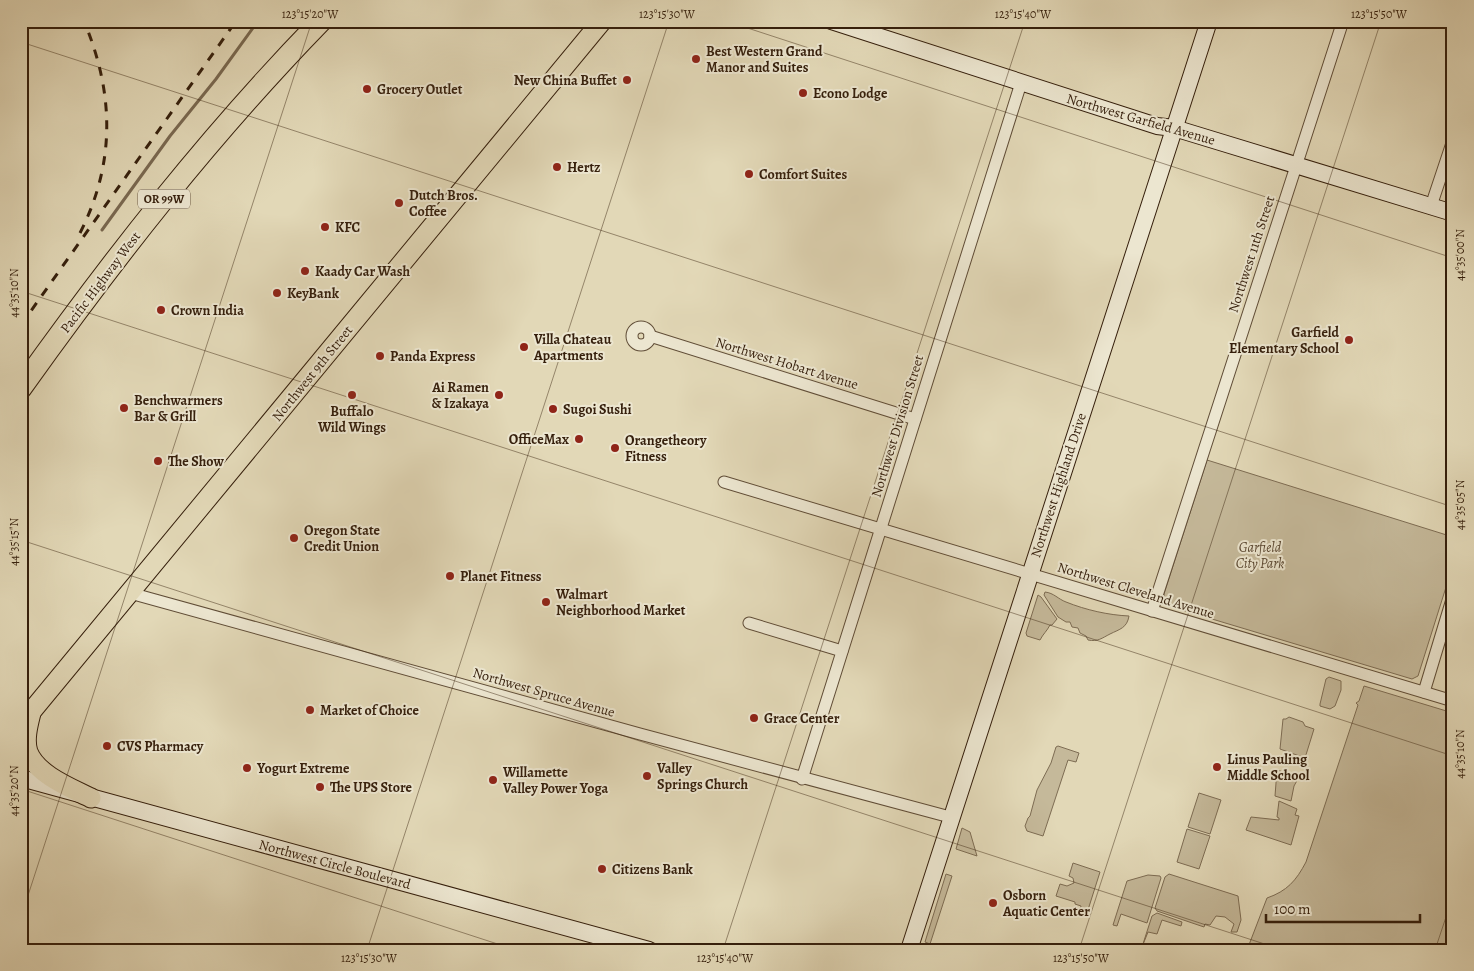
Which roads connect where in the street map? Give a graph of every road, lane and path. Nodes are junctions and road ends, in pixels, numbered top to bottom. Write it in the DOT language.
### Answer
graph roads {
  1 [pos="321,21"];
  2 [pos="602,21"];
  3 [pos="831,21"];
  4 [pos="1209,21"];
  5 [pos="1343,21"];
  6 [pos="1021,83"];
  7 [pos="1174,128"];
  8 [pos="1453,140"];
  9 [pos="1297,164"];
  10 [pos="1431,206"];
  11 [pos="1453,213"];
  12 [pos="650,336"];
  13 [pos="21,388"];
  14 [pos="915,419"];
  15 [pos="724,482"];
  16 [pos="880,530"];
  17 [pos="1030,574"];
  18 [pos="130,593"];
  19 [pos="1453,596"];
  20 [pos="1152,611"];
  21 [pos="749,623"];
  22 [pos="842,651"];
  23 [pos="1424,692"];
  24 [pos="1453,701"];
  25 [pos="26,718"];
  26 [pos="21,778"];
  27 [pos="802,778"];
  28 [pos="91,798"];
  29 [pos="950,817"];
  30 [pos="639,948"];
  31 [pos="909,950"];
  1 -- 13 [label="highway, Pacific Highway West / OR 99W"];
  2 -- 18 [label="main road, Northwest 9th Street"];
  3 -- 6 [label="street, Northwest Garfield Avenue"];
  4 -- 7 [label="street, Northwest Highland Drive"];
  5 -- 9 [label="street, Northwest 11th Street"];
  6 -- 7 [label="street, Northwest Garfield Avenue"];
  6 -- 14 [label="street, Northwest Division Street"];
  7 -- 9 [label="street, Northwest Garfield Avenue"];
  7 -- 17 [label="street, Northwest Highland Drive"];
  8 -- 10 [label="street"];
  9 -- 10 [label="street, Northwest Garfield Avenue"];
  9 -- 20 [label="street, Northwest 11th Street"];
  10 -- 11 [label="street, Northwest Garfield Avenue"];
  12 -- 14 [label="street, Northwest Hobart Avenue"];
  14 -- 16 [label="street, Northwest Division Street"];
  15 -- 16 [label="street, Northwest Cleveland Avenue"];
  16 -- 17 [label="street, Northwest Cleveland Avenue"];
  16 -- 22 [label="street, Northwest Division Street"];
  17 -- 20 [label="street, Northwest Cleveland Avenue"];
  17 -- 29 [label="street, Northwest Highland Drive"];
  18 -- 25 [label="main road, Northwest 9th Street"];
  18 -- 27 [label="street, Northwest Spruce Avenue"];
  19 -- 23 [label="street"];
  20 -- 23 [label="street, Northwest Cleveland Avenue"];
  21 -- 22 [label="street"];
  22 -- 27 [label="street, Northwest Division Street"];
  23 -- 24 [label="street, Northwest Cleveland Avenue"];
  25 -- 28 [label="main road"];
  26 -- 28 [label="street, Northwest Circle Boulevard"];
  27 -- 29 [label="street, Northwest Spruce Avenue"];
  28 -- 30 [label="street, Northwest Circle Boulevard"];
  29 -- 31 [label="street, Northwest Highland Drive"];
}
